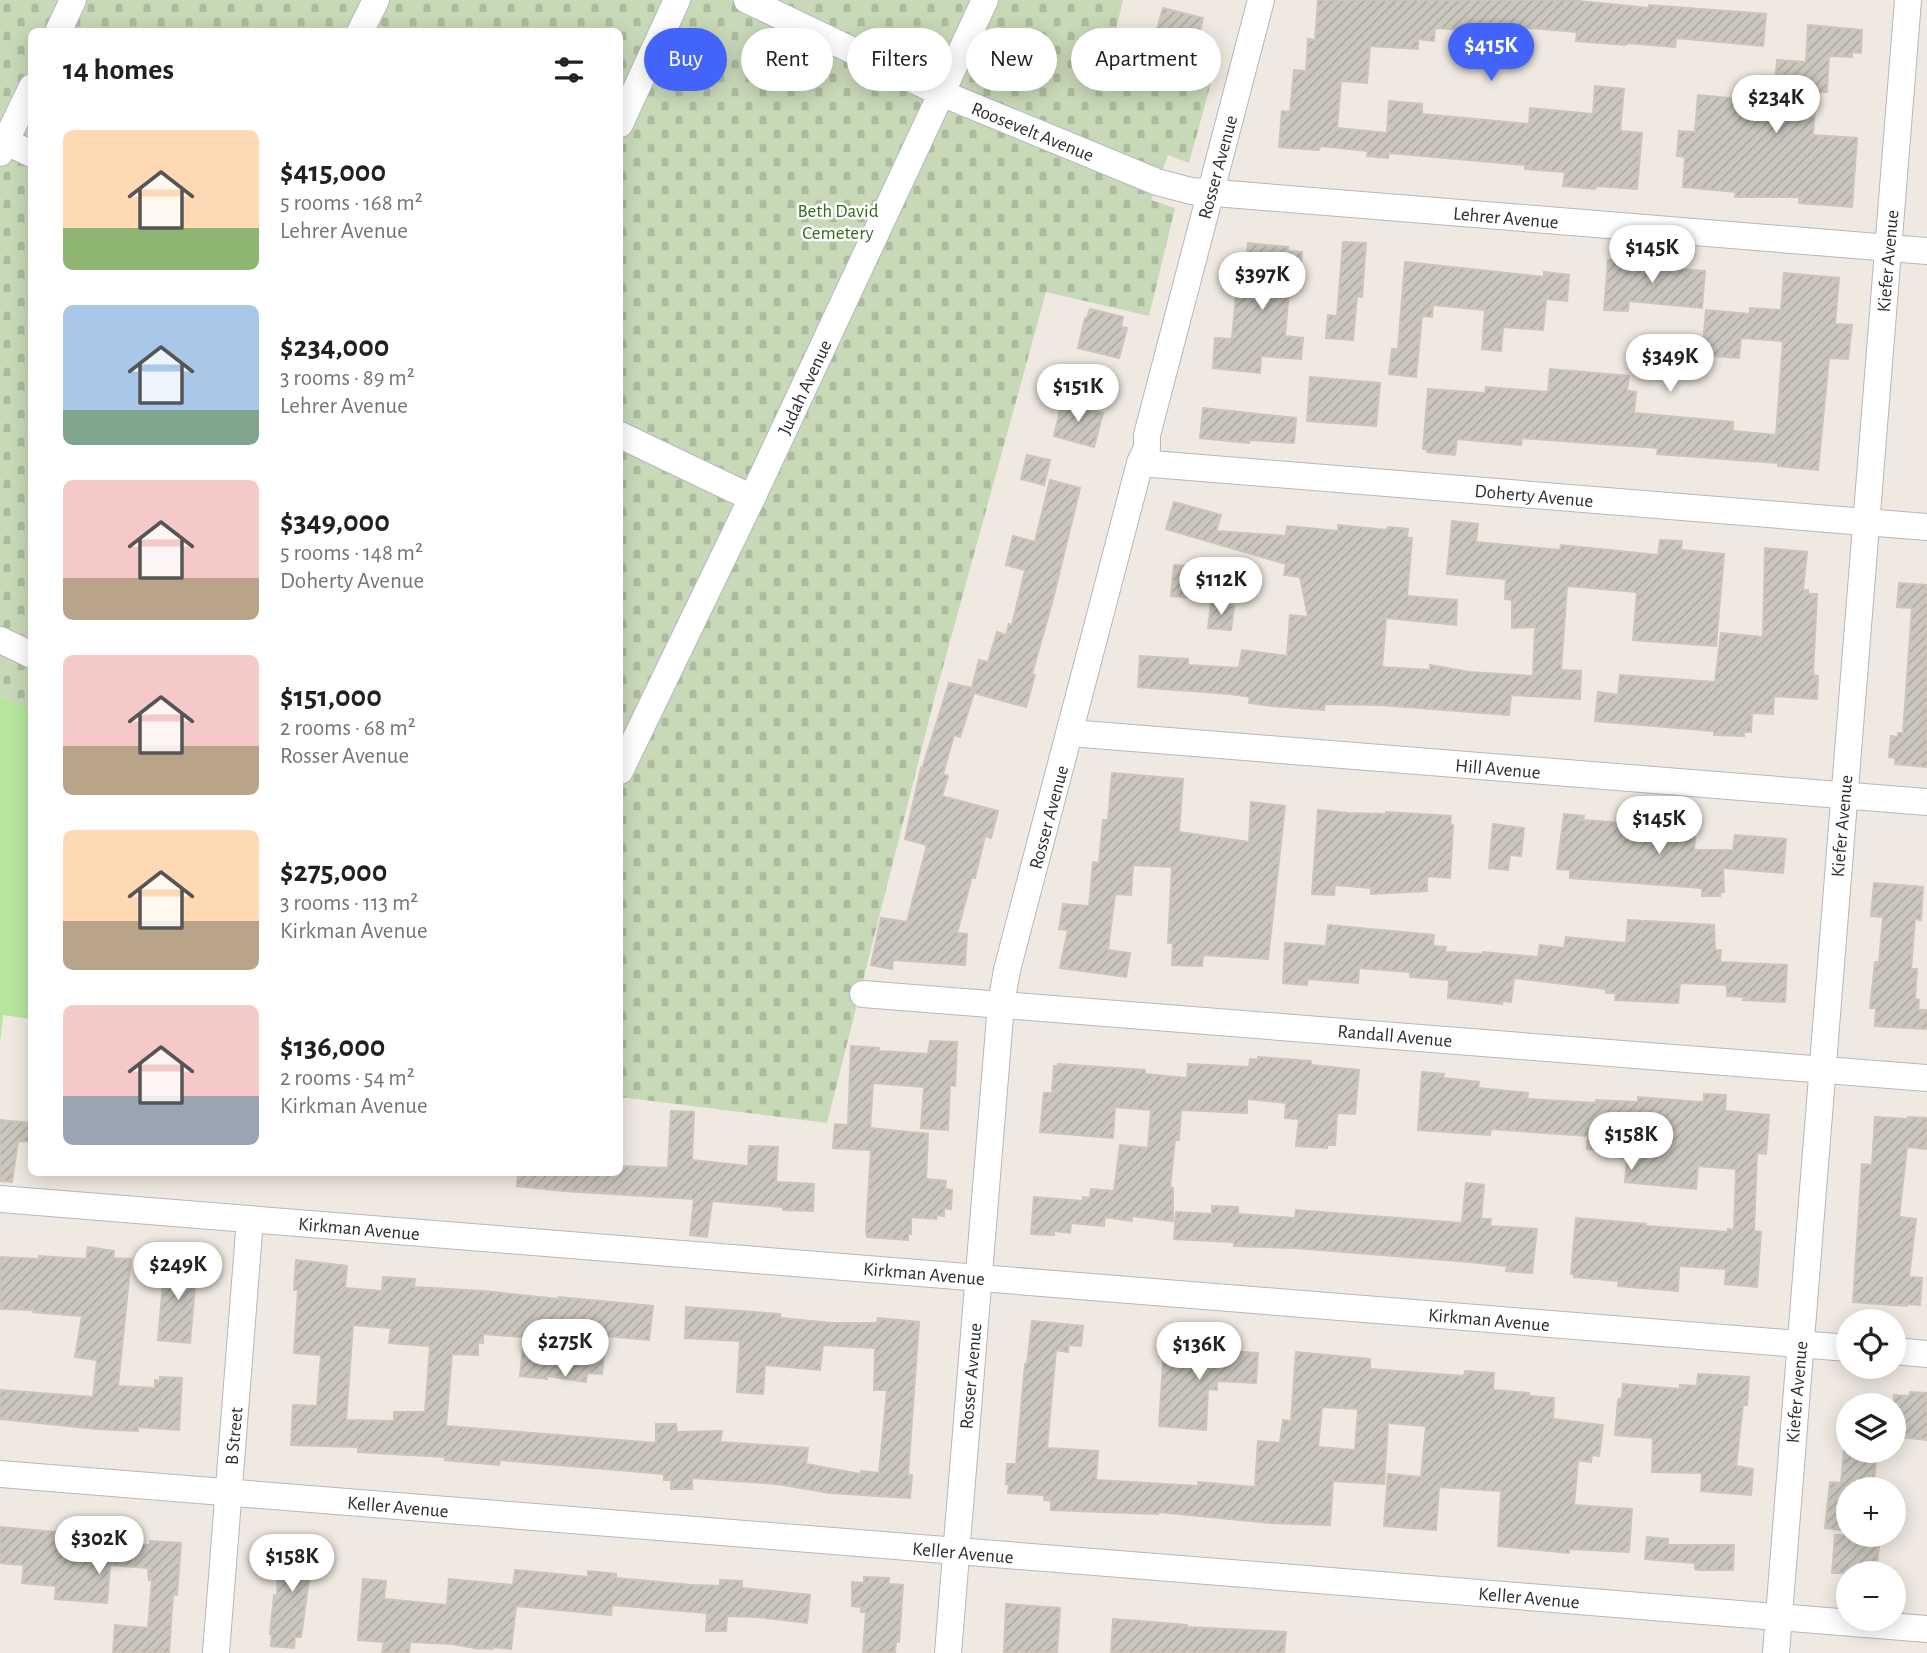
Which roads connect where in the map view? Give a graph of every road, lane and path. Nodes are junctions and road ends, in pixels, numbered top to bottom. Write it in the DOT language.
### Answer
graph roads {
  1 [pos="74,0"];
  2 [pos="376,0"];
  3 [pos="677,0"];
  4 [pos="747,0"];
  5 [pos="985,0"];
  6 [pos="1261,0"];
  7 [pos="1908,0"];
  8 [pos="60,28"];
  9 [pos="362,28"];
  10 [pos="941,93"];
  11 [pos="28,95"];
  12 [pos="623,117"];
  13 [pos="2,144"];
  14 [pos="28,153"];
  15 [pos="1211,193"];
  16 [pos="1888,248"];
  17 [pos="1927,251"];
  18 [pos="623,436"];
  19 [pos="1140,463"];
  20 [pos="752,498"];
  21 [pos="1866,522"];
  22 [pos="1927,527"];
  23 [pos="0,640"];
  24 [pos="28,654"];
  25 [pos="1070,733"];
  26 [pos="623,765"];
  27 [pos="1844,796"];
  28 [pos="1927,802"];
  29 [pos="863,994"];
  30 [pos="1001,1004"];
  31 [pos="1822,1070"];
  32 [pos="1927,1078"];
  33 [pos="0,1199"];
  34 [pos="250,1219"];
  35 [pos="978,1277"];
  36 [pos="1800,1344"];
  37 [pos="1836,1347"];
  38 [pos="1906,1352"];
  39 [pos="1927,1354"];
  40 [pos="0,1474"];
  41 [pos="228,1492"];
  42 [pos="957,1551"];
  43 [pos="1779,1618"];
  44 [pos="1927,1629"];
  45 [pos="216,1653"];
  46 [pos="948,1653"];
  47 [pos="1776,1653"];
  1 -- 8 [label="street"];
  2 -- 9 [label="street"];
  3 -- 12 [label="street"];
  4 -- 10 [label="street, Roosevelt Avenue"];
  5 -- 10 [label="street, Judah Avenue"];
  6 -- 15 [label="street, Rosser Avenue"];
  7 -- 16 [label="street, Kiefer Avenue"];
  10 -- 15 [label="street, Roosevelt Avenue"];
  10 -- 20 [label="street, Judah Avenue"];
  11 -- 13 [label="street"];
  13 -- 14 [label="street"];
  15 -- 16 [label="street, Lehrer Avenue"];
  15 -- 19 [label="street, Rosser Avenue"];
  16 -- 17 [label="street, Lehrer Avenue"];
  16 -- 21 [label="street, Kiefer Avenue"];
  18 -- 20 [label="street"];
  19 -- 21 [label="street, Doherty Avenue"];
  19 -- 25 [label="street, Rosser Avenue"];
  20 -- 26 [label="street, Judah Avenue"];
  21 -- 22 [label="street, Doherty Avenue"];
  21 -- 27 [label="street, Kiefer Avenue"];
  23 -- 24 [label="street"];
  25 -- 27 [label="street, Hill Avenue"];
  25 -- 30 [label="street, Rosser Avenue"];
  27 -- 28 [label="street, Hill Avenue"];
  27 -- 31 [label="street, Kiefer Avenue"];
  29 -- 30 [label="street, Randall Avenue"];
  30 -- 31 [label="street, Randall Avenue"];
  30 -- 35 [label="street, Rosser Avenue"];
  31 -- 32 [label="street, Randall Avenue"];
  31 -- 36 [label="street, Kiefer Avenue"];
  33 -- 34 [label="street, Kirkman Avenue"];
  34 -- 35 [label="street, Kirkman Avenue"];
  34 -- 41 [label="street, B Street"];
  35 -- 36 [label="street, Kirkman Avenue"];
  35 -- 42 [label="street, Rosser Avenue"];
  36 -- 37 [label="street, Kirkman Avenue"];
  36 -- 43 [label="street, Kiefer Avenue"];
  38 -- 39 [label="street"];
  40 -- 41 [label="street, Keller Avenue"];
  41 -- 42 [label="street, Keller Avenue"];
  41 -- 45 [label="street, B Street"];
  42 -- 43 [label="street, Keller Avenue"];
  42 -- 46 [label="street, Rosser Avenue"];
  43 -- 44 [label="street, Keller Avenue"];
  43 -- 47 [label="street, Kiefer Avenue"];
}
